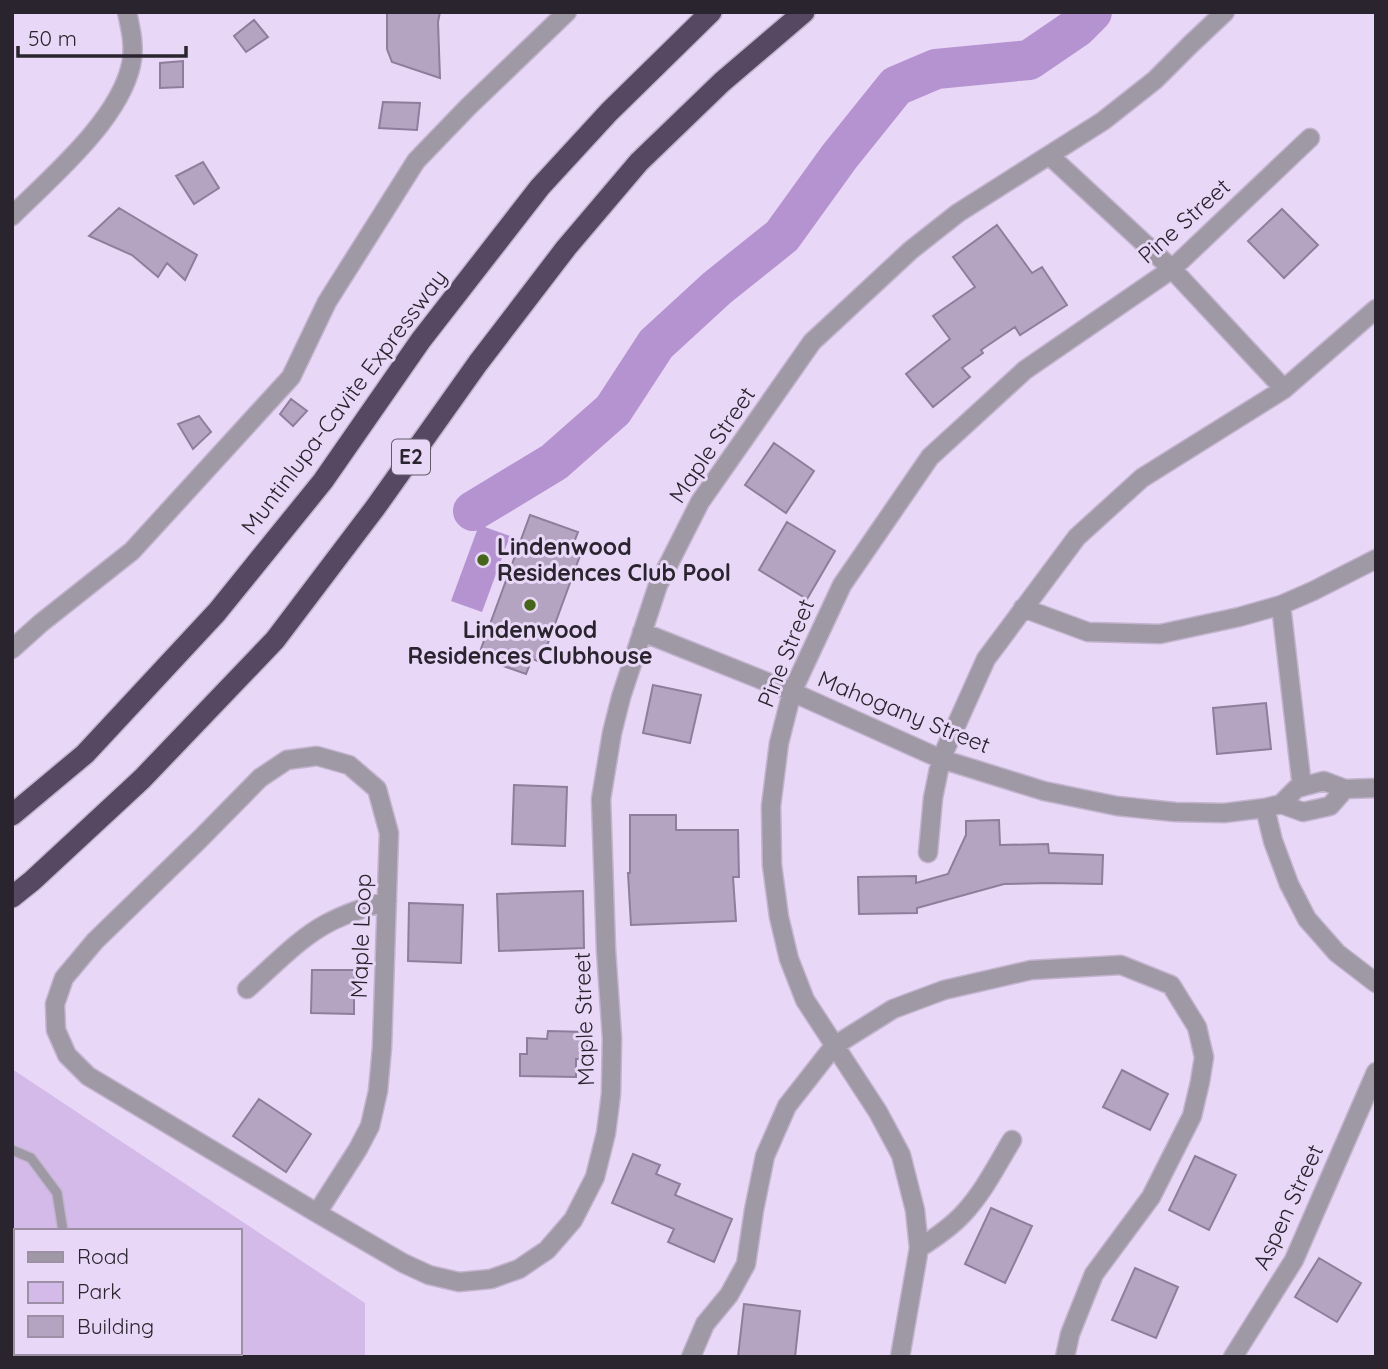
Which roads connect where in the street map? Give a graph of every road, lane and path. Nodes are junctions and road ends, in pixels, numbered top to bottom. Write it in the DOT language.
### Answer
graph roads {
  1 [pos="127,12"];
  2 [pos="567,12"];
  3 [pos="711,12"];
  4 [pos="804,12"];
  5 [pos="1225,12"];
  6 [pos="1310,138"];
  7 [pos="1050,156"];
  8 [pos="12,216"];
  9 [pos="1172,269"];
  10 [pos="1376,309"];
  11 [pos="1284,389"];
  12 [pos="1376,559"];
  13 [pos="1281,605"];
  14 [pos="1023,608"];
  15 [pos="642,632"];
  16 [pos="12,649"];
  17 [pos="792,692"];
  18 [pos="941,759"];
  19 [pos="1302,787"];
  20 [pos="1376,788"];
  21 [pos="1345,789"];
  22 [pos="1273,806"];
  23 [pos="12,815"];
  24 [pos="928,853"];
  25 [pos="12,897"];
  26 [pos="387,901"];
  27 [pos="1376,983"];
  28 [pos="247,989"];
  29 [pos="834,1046"];
  30 [pos="1376,1072"];
  31 [pos="1012,1140"];
  32 [pos="12,1150"];
  33 [pos="317,1213"];
  34 [pos="63,1229"];
  35 [pos="919,1248"];
  36 [pos="691,1357"];
  37 [pos="900,1357"];
  38 [pos="1065,1357"];
  39 [pos="1233,1357"];
  1 -- 8 [label="street"];
  2 -- 16 [label="street"];
  3 -- 23 [label="highway, Muntinlupa-Cavite Expressway / E2"];
  4 -- 25 [label="highway, E2"];
  5 -- 7 [label="street, Maple Street"];
  6 -- 9 [label="street, Pine Street"];
  7 -- 9 [label="street"];
  7 -- 15 [label="street, Maple Street"];
  9 -- 11 [label="street"];
  9 -- 17 [label="street, Pine Street"];
  10 -- 11 [label="street"];
  11 -- 14 [label="street"];
  12 -- 13 [label="street"];
  13 -- 14 [label="street"];
  13 -- 19 [label="street"];
  14 -- 18 [label="street"];
  15 -- 17 [label="street, Mahogany Street"];
  15 -- 33 [label="street, Maple Street"];
  17 -- 18 [label="street, Mahogany Street"];
  17 -- 29 [label="street, Pine Street"];
  18 -- 22 [label="street, Mahogany Street"];
  18 -- 24 [label="street"];
  19 -- 21 [label="street"];
  19 -- 22 [label="street"];
  20 -- 21 [label="street"];
  21 -- 22 [label="street, Mahogany Street"];
  22 -- 27 [label="street"];
  26 -- 28 [label="street"];
  26 -- 33 [label="street, Maple Loop"];
  26 -- 33 [label="street, Maple Loop"];
  29 -- 35 [label="street, Pine Street"];
  29 -- 36 [label="street"];
  29 -- 38 [label="street"];
  30 -- 39 [label="street, Aspen Street"];
  31 -- 35 [label="street"];
  32 -- 34 [label="lane"];
  35 -- 37 [label="street, Pine Street"];
}
